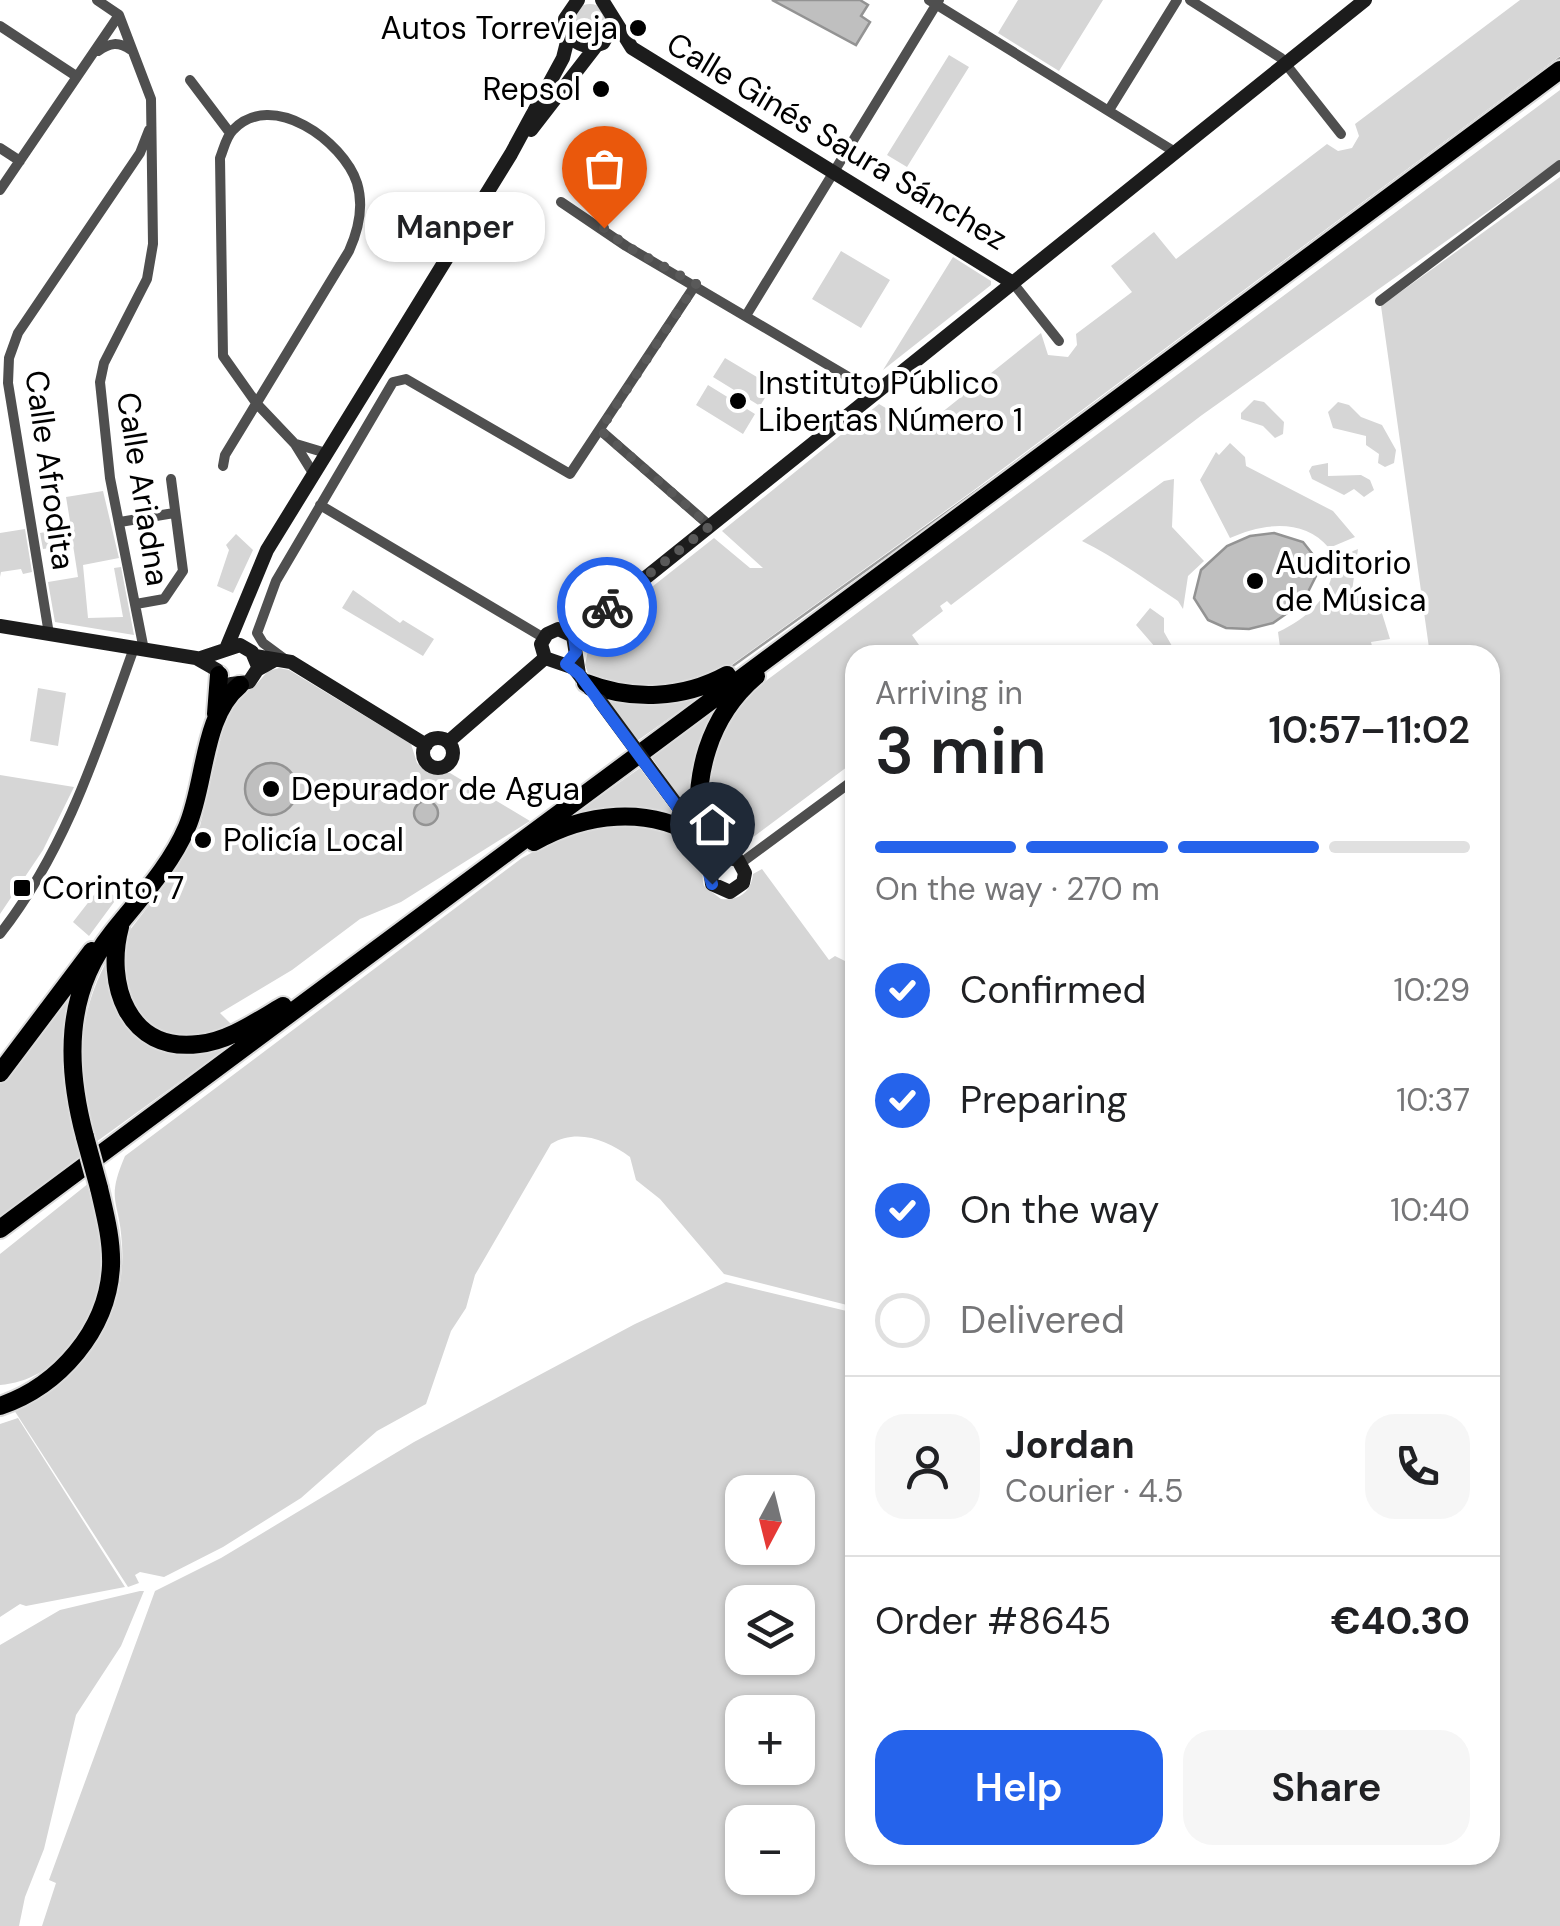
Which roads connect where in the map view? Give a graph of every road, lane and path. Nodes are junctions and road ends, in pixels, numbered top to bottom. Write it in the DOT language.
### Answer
graph roads {
  1 [pos="97,0"];
  2 [pos="578,0"];
  3 [pos="602,0"];
  4 [pos="1177,0"];
  5 [pos="1190,0"];
  6 [pos="1365,0"];
  7 [pos="935,2"];
  8 [pos="617,12"];
  9 [pos="119,15"];
  10 [pos="0,26"];
  11 [pos="568,34"];
  12 [pos="598,45"];
  13 [pos="632,48"];
  14 [pos="132,50"];
  15 [pos="91,56"];
  16 [pos="1286,63"];
  17 [pos="1560,70"];
  18 [pos="76,76"];
  19 [pos="190,80"];
  20 [pos="1109,110"];
  21 [pos="152,113"];
  22 [pos="230,133"];
  23 [pos="1341,134"];
  24 [pos="0,148"];
  25 [pos="1176,152"];
  26 [pos="511,154"];
  27 [pos="20,160"];
  28 [pos="1560,165"];
  29 [pos="130,168"];
  30 [pos="834,171"];
  31 [pos="152,173"];
  32 [pos="0,190"];
  33 [pos="561,202"];
  34 [pos="1013,282"];
  35 [pos="696,284"];
  36 [pos="1380,301"];
  37 [pos="746,314"];
  38 [pos="1059,341"];
  39 [pos="874,392"];
  40 [pos="258,404"];
  41 [pos="600,430"];
  42 [pos="295,444"];
  43 [pos="326,453"];
  44 [pos="223,466"];
  45 [pos="313,473"];
  46 [pos="171,479"];
  47 [pos="320,504"];
  48 [pos="174,513"];
  49 [pos="120,522"];
  50 [pos="950,522"];
  51 [pos="710,526"];
  52 [pos="136,604"];
  53 [pos="242,611"];
  54 [pos="0,626"];
  55 [pos="49,634"];
  56 [pos="574,636"];
  57 [pos="544,638"];
  58 [pos="139,649"];
  59 [pos="224,650"];
  60 [pos="255,654"];
  61 [pos="545,658"];
  62 [pos="198,659"];
  63 [pos="570,661"];
  64 [pos="218,672"];
  65 [pos="582,678"];
  66 [pos="240,685"];
  67 [pos="216,722"];
  68 [pos="448,742"];
  69 [pos="426,745"];
  70 [pos="845,786"];
  71 [pos="711,852"];
  72 [pos="741,863"];
  73 [pos="430,909"];
  74 [pos="122,922"];
  75 [pos="0,934"];
  76 [pos="108,938"];
  77 [pos="353,966"];
  78 [pos="0,1073"];
  79 [pos="74,1175"];
  80 [pos="0,1229"];
  81 [pos="0,1239"];
  82 [pos="56,1375"];
  83 [pos="0,1393"];
  84 [pos="0,1406"];
  1 -- 9 [label="street"];
  2 -- 11 [label="street"];
  3 -- 8 [label="street"];
  4 -- 20 [label="street"];
  5 -- 16 [label="street"];
  6 -- 16 [label="street"];
  7 -- 20 [label="street"];
  7 -- 30 [label="street"];
  8 -- 12 [label="street"];
  8 -- 13 [label="street"];
  9 -- 14 [label="street, Calle Ariadna"];
  9 -- 15 [label="street"];
  10 -- 18 [label="street"];
  11 -- 12 [label="street"];
  11 -- 26 [label="street"];
  12 -- 13 [label="street"];
  12 -- 26 [label="street"];
  13 -- 30 [label="street, Calle Ginés Saura Sánchez"];
  14 -- 15 [label="street"];
  14 -- 21 [label="street, Calle Ariadna"];
  15 -- 18 [label="street"];
  16 -- 23 [label="street"];
  16 -- 25 [label="street"];
  17 -- 50 [label="highway"];
  18 -- 27 [label="street"];
  19 -- 22 [label="street"];
  20 -- 25 [label="street"];
  21 -- 29 [label="street, Calle Afrodita"];
  21 -- 31 [label="street, Calle Ariadna"];
  22 -- 40 [label="street"];
  22 -- 40 [label="street"];
  24 -- 27 [label="street"];
  25 -- 34 [label="street"];
  26 -- 43 [label="street"];
  27 -- 32 [label="street"];
  28 -- 36 [label="street"];
  29 -- 31 [label="street"];
  29 -- 55 [label="street, Calle Afrodita"];
  30 -- 34 [label="street, Calle Ginés Saura Sánchez"];
  30 -- 37 [label="street"];
  31 -- 49 [label="street, Calle Ariadna"];
  33 -- 35 [label="street"];
  34 -- 38 [label="street"];
  34 -- 39 [label="street"];
  35 -- 37 [label="street"];
  35 -- 41 [label="street"];
  37 -- 39 [label="street"];
  39 -- 51 [label="street"];
  40 -- 42 [label="street"];
  40 -- 44 [label="street"];
  41 -- 47 [label="street"];
  41 -- 51 [label="street"];
  42 -- 43 [label="street"];
  42 -- 45 [label="street"];
  43 -- 45 [label="street"];
  45 -- 53 [label="street"];
  46 -- 48 [label="street"];
  47 -- 57 [label="street"];
  47 -- 60 [label="street"];
  48 -- 49 [label="street"];
  48 -- 52 [label="street"];
  49 -- 52 [label="street, Calle Ariadna"];
  50 -- 65 [label="highway"];
  50 -- 71 [label="highway"];
  50 -- 73 [label="highway"];
  51 -- 56 [label="street"];
  52 -- 58 [label="street, Calle Ariadna"];
  53 -- 59 [label="street"];
  53 -- 60 [label="street"];
  54 -- 55 [label="street"];
  55 -- 58 [label="street"];
  56 -- 57 [label="street"];
  56 -- 63 [label="street"];
  57 -- 61 [label="street"];
  58 -- 62 [label="street"];
  58 -- 75 [label="street"];
  59 -- 60 [label="street"];
  59 -- 62 [label="street"];
  59 -- 64 [label="street"];
  60 -- 66 [label="street"];
  60 -- 69 [label="street"];
  61 -- 63 [label="street"];
  61 -- 68 [label="street"];
  62 -- 64 [label="street"];
  63 -- 65 [label="street"];
  64 -- 66 [label="street"];
  64 -- 67 [label="highway"];
  65 -- 71 [label="street, bridge"];
  66 -- 67 [label="highway"];
  67 -- 74 [label="highway"];
  68 -- 69 [label="street"];
  68 -- 69 [label="street"];
  70 -- 72 [label="street"];
  71 -- 72 [label="street"];
  71 -- 72 [label="street"];
  71 -- 73 [label="highway"];
  73 -- 77 [label="highway"];
  74 -- 76 [label="highway"];
  74 -- 77 [label="highway"];
  76 -- 78 [label="highway"];
  76 -- 82 [label="highway, bridge"];
  77 -- 79 [label="highway"];
  79 -- 80 [label="highway"];
  79 -- 81 [label="highway"];
  82 -- 83 [label="highway"];
  82 -- 84 [label="highway"];
}
